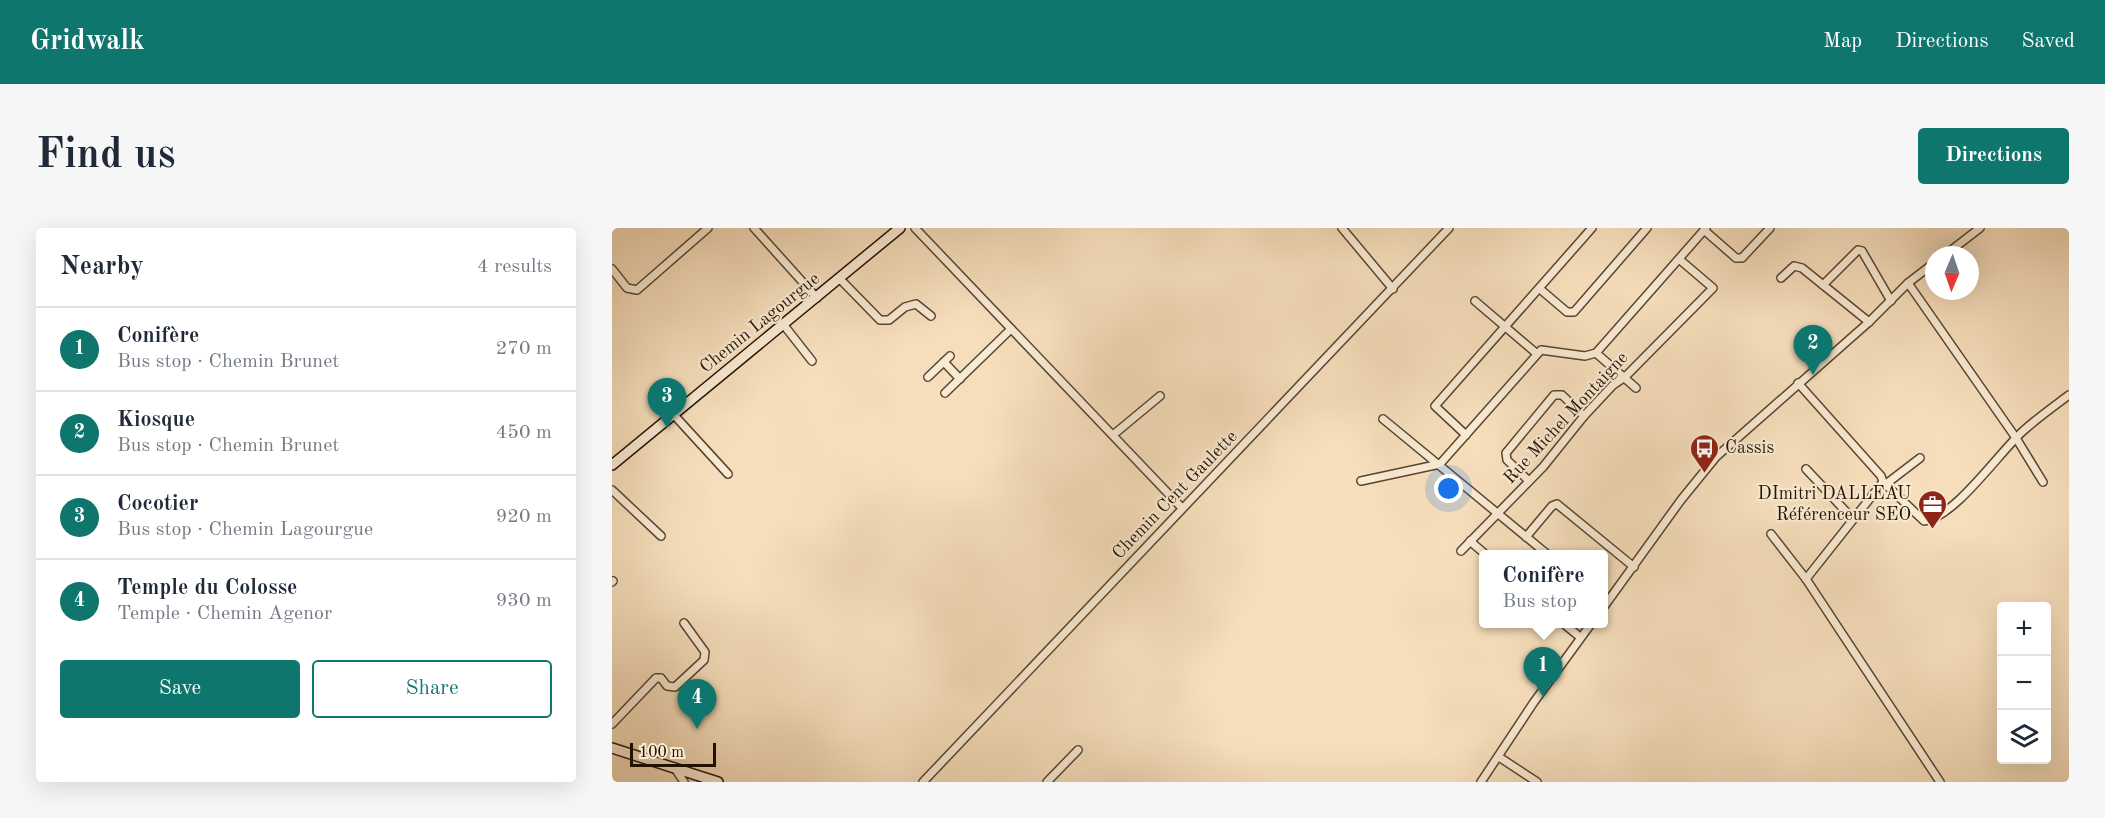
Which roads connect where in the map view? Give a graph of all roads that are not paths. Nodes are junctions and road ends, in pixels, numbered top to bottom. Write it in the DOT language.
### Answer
graph roads {
  1 [pos="708,228"];
  2 [pos="754,228"];
  3 [pos="900,228"];
  4 [pos="915,228"];
  5 [pos="1342,228"];
  6 [pos="1449,228"];
  7 [pos="1592,228"];
  8 [pos="1647,228"];
  9 [pos="1770,228"];
  10 [pos="1980,228"];
  11 [pos="1705,229"];
  12 [pos="1957,246"];
  13 [pos="1679,259"];
  14 [pos="612,269"];
  15 [pos="1925,270"];
  16 [pos="1781,278"];
  17 [pos="840,279"];
  18 [pos="1908,283"];
  19 [pos="1823,285"];
  20 [pos="1393,289"];
  21 [pos="1540,289"];
  22 [pos="817,298"];
  23 [pos="1475,301"];
  24 [pos="1891,301"];
  25 [pos="931,316"];
  26 [pos="1869,322"];
  27 [pos="783,324"];
  28 [pos="1505,326"];
  29 [pos="1011,329"];
  30 [pos="1536,353"];
  31 [pos="1596,353"];
  32 [pos="812,361"];
  33 [pos="928,377"];
  34 [pos="1625,377"];
  35 [pos="960,379"];
  36 [pos="1798,383"];
  37 [pos="1636,388"];
  38 [pos="945,393"];
  39 [pos="2069,395"];
  40 [pos="1160,396"];
  41 [pos="674,415"];
  42 [pos="1584,416"];
  43 [pos="1383,419"];
  44 [pos="1113,435"];
  45 [pos="1466,435"];
  46 [pos="2016,438"];
  47 [pos="1920,458"];
  48 [pos="1440,464"];
  49 [pos="612,465"];
  50 [pos="1806,469"];
  51 [pos="728,474"];
  52 [pos="1361,481"];
  53 [pos="1529,481"];
  54 [pos="2043,482"];
  55 [pos="1885,483"];
  56 [pos="612,490"];
  57 [pos="1182,508"];
  58 [pos="1497,512"];
  59 [pos="1853,519"];
  60 [pos="1771,534"];
  61 [pos="660,536"];
  62 [pos="1526,537"];
  63 [pos="1470,541"];
  64 [pos="1480,550"];
  65 [pos="1541,550"];
  66 [pos="1461,551"];
  67 [pos="1634,567"];
  68 [pos="1806,579"];
  69 [pos="1608,600"];
  70 [pos="684,623"];
  71 [pos="1569,628"];
  72 [pos="1588,628"];
  73 [pos="1580,637"];
  74 [pos="612,724"];
  75 [pos="612,748"];
  76 [pos="1078,750"];
  77 [pos="1499,757"];
  78 [pos="674,767"];
  79 [pos="696,779"];
  80 [pos="684,782"];
  81 [pos="718,782"];
  82 [pos="923,782"];
  83 [pos="1047,782"];
  84 [pos="1481,782"];
  85 [pos="1537,782"];
  86 [pos="1940,782"];
  1 -- 14 [label="street"];
  2 -- 22 [label="street"];
  3 -- 17 [label="street, Chemin Lagourgue"];
  4 -- 29 [label="street"];
  5 -- 20 [label="street"];
  6 -- 20 [label="street, Chemin Cent Gaulette"];
  7 -- 21 [label="street"];
  8 -- 21 [label="street"];
  9 -- 11 [label="street"];
  10 -- 12 [label="street"];
  11 -- 13 [label="street"];
  13 -- 31 [label="street"];
  13 -- 34 [label="street, Rue Michel Montaigne"];
  15 -- 18 [label="street"];
  16 -- 19 [label="street"];
  17 -- 22 [label="street, Chemin Lagourgue"];
  17 -- 25 [label="street, Chemin Lagourgue"];
  18 -- 24 [label="street"];
  18 -- 46 [label="street"];
  19 -- 24 [label="street"];
  19 -- 26 [label="street"];
  20 -- 57 [label="street, Chemin Cent Gaulette"];
  21 -- 28 [label="street"];
  22 -- 27 [label="street, Chemin Lagourgue"];
  23 -- 28 [label="street"];
  24 -- 26 [label="street"];
  26 -- 36 [label="street"];
  27 -- 32 [label="street"];
  27 -- 41 [label="street, Chemin Lagourgue"];
  28 -- 30 [label="street"];
  28 -- 45 [label="street"];
  29 -- 35 [label="street"];
  29 -- 44 [label="street"];
  30 -- 31 [label="street"];
  30 -- 45 [label="street"];
  31 -- 34 [label="street"];
  33 -- 35 [label="street"];
  34 -- 37 [label="street"];
  34 -- 42 [label="street, Rue Michel Montaigne"];
  35 -- 38 [label="street"];
  36 -- 55 [label="street"];
  36 -- 67 [label="street"];
  39 -- 46 [label="street"];
  40 -- 44 [label="street"];
  41 -- 49 [label="street, Chemin Lagourgue"];
  41 -- 51 [label="street"];
  42 -- 53 [label="street, Rue Michel Montaigne"];
  42 -- 53 [label="street"];
  43 -- 48 [label="street"];
  44 -- 57 [label="street"];
  45 -- 48 [label="street"];
  46 -- 54 [label="street"];
  46 -- 55 [label="street"];
  47 -- 55 [label="street"];
  48 -- 52 [label="street"];
  48 -- 58 [label="street"];
  50 -- 59 [label="street"];
  53 -- 58 [label="street, Rue Michel Montaigne"];
  55 -- 59 [label="street"];
  56 -- 61 [label="street"];
  57 -- 82 [label="street, Chemin Cent Gaulette"];
  58 -- 62 [label="street"];
  58 -- 63 [label="street, Rue Michel Montaigne"];
  59 -- 68 [label="street"];
  60 -- 68 [label="street"];
  62 -- 65 [label="street"];
  62 -- 67 [label="street"];
  63 -- 64 [label="street"];
  63 -- 66 [label="street, Rue Michel Montaigne"];
  67 -- 69 [label="street"];
  68 -- 86 [label="street"];
  70 -- 74 [label="street"];
  71 -- 73 [label="street"];
  72 -- 73 [label="street"];
  73 -- 77 [label="street"];
  75 -- 78 [label="street"];
  76 -- 83 [label="street"];
  77 -- 84 [label="street"];
  77 -- 85 [label="street"];
  78 -- 79 [label="street"];
  78 -- 80 [label="street"];
  79 -- 81 [label="street"];
}
